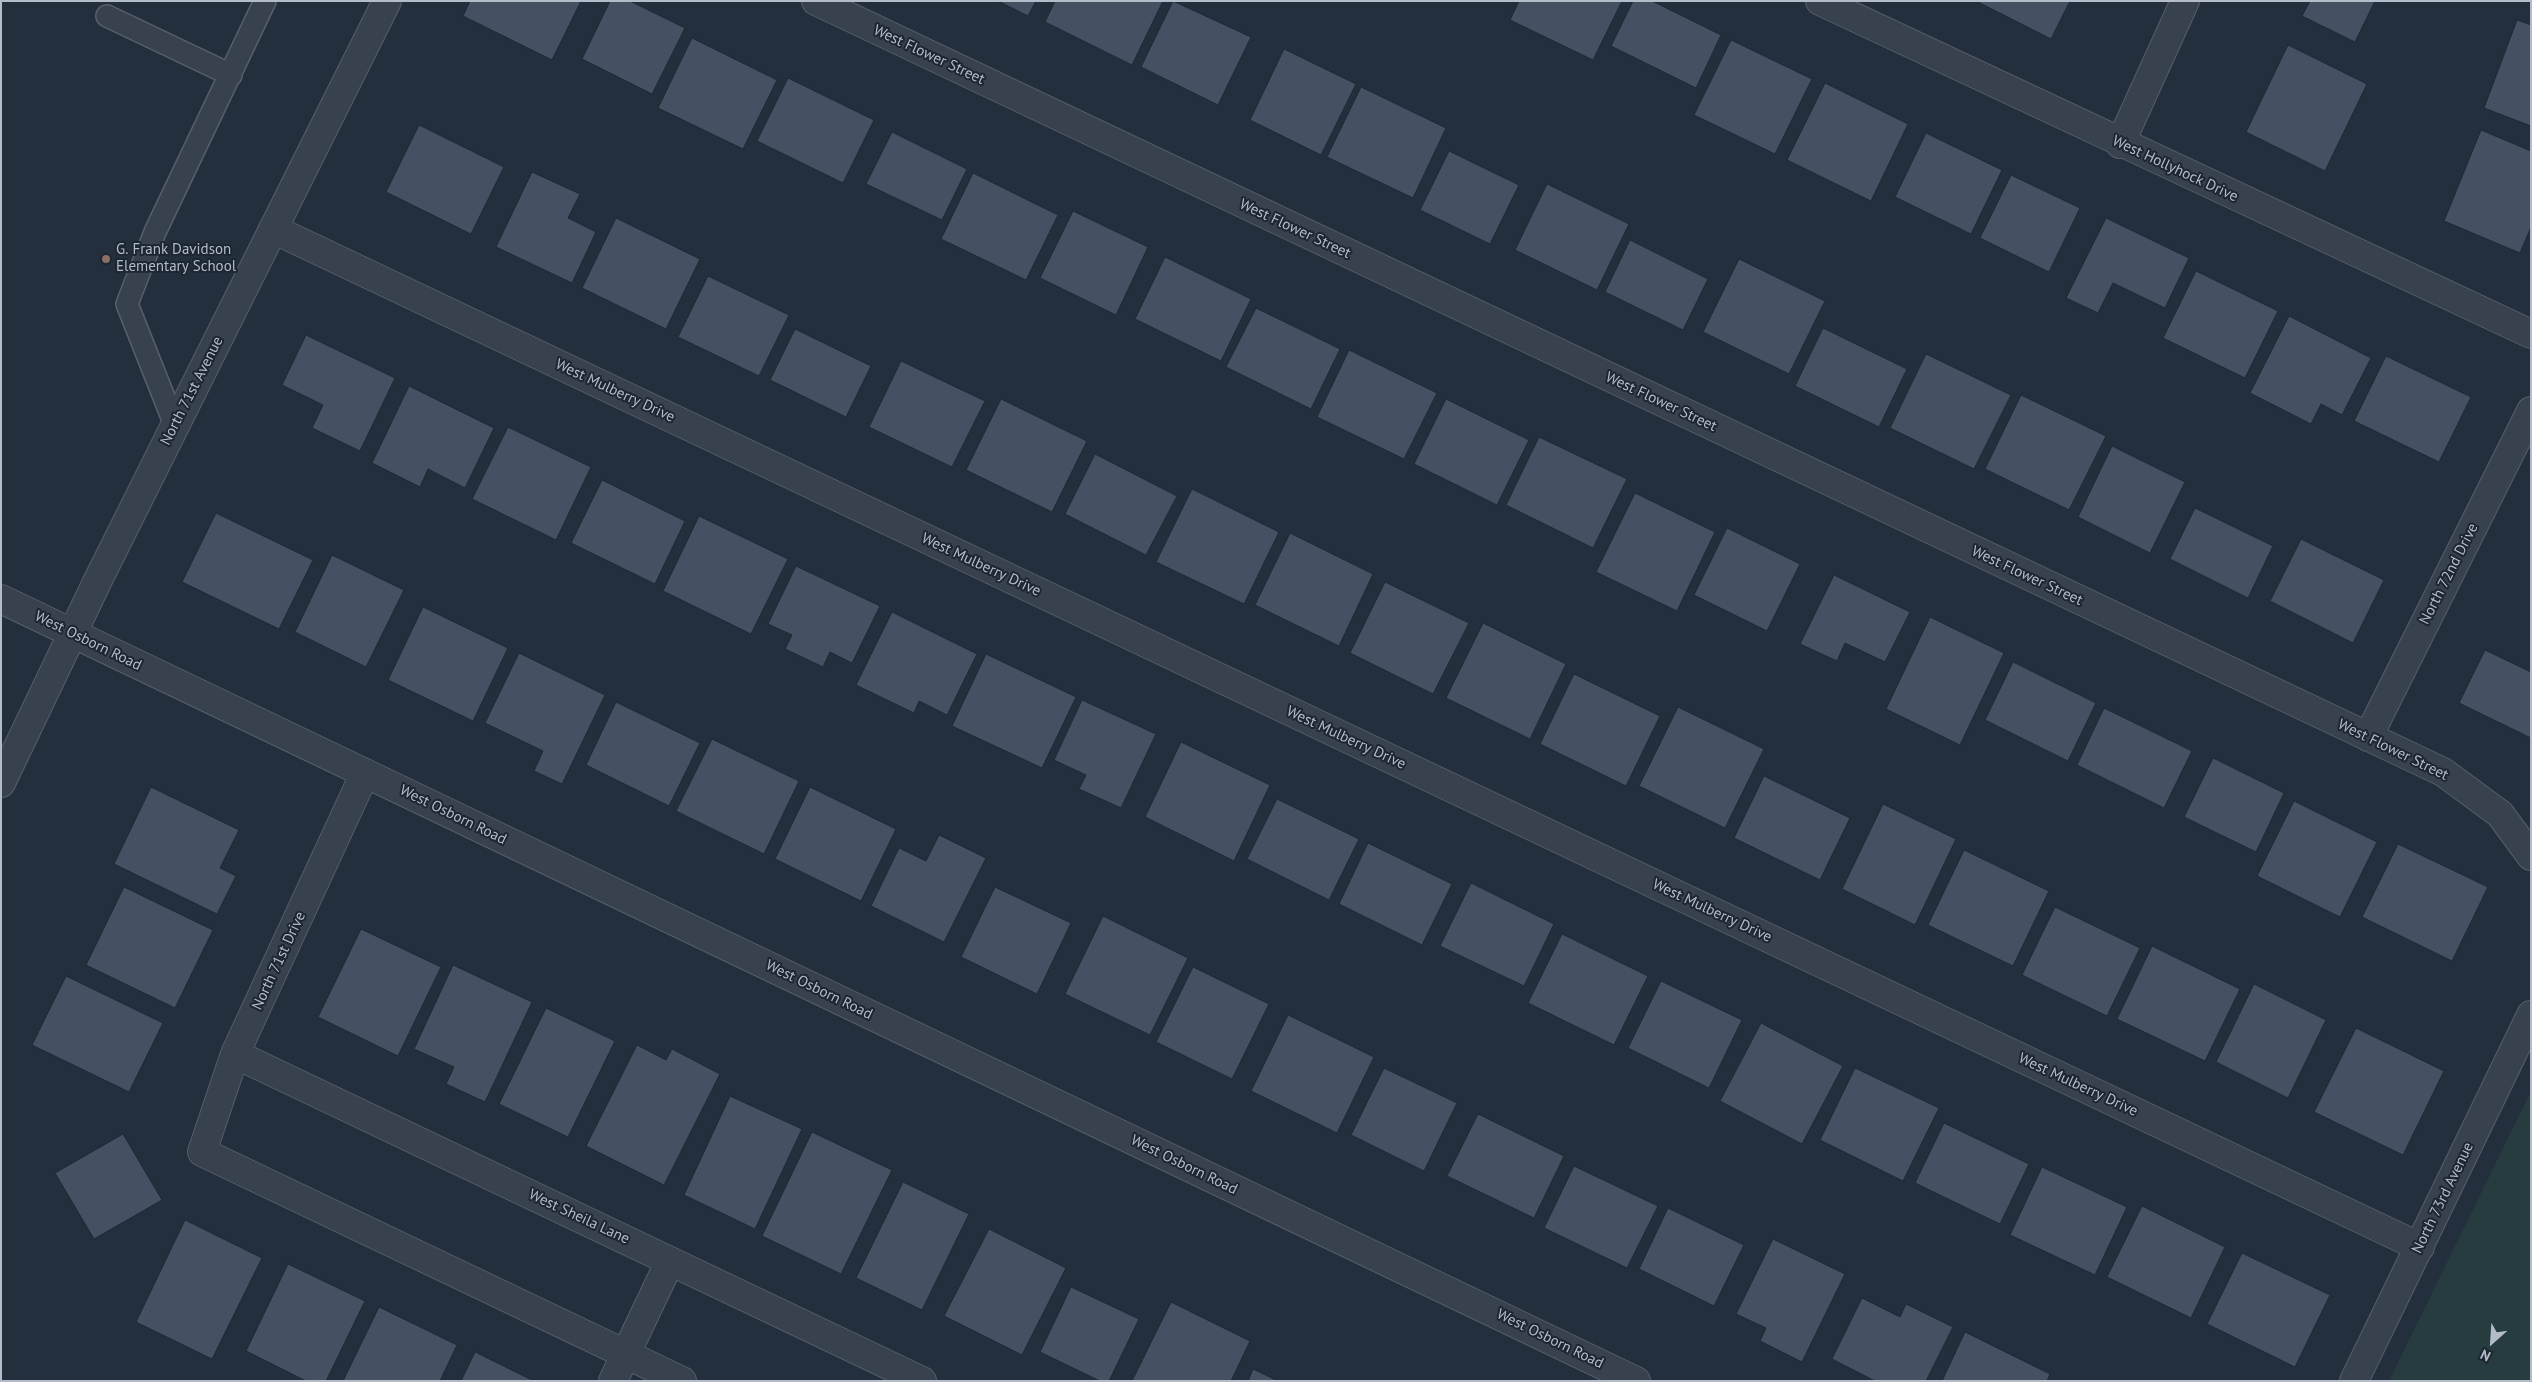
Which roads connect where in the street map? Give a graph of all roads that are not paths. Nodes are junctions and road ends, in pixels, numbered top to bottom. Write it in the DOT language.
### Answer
graph roads {
  1 [pos="265,1"];
  2 [pos="387,1"];
  3 [pos="816,1"];
  4 [pos="1820,1"];
  5 [pos="2185,1"];
  6 [pos="107,16"];
  7 [pos="231,75"];
  8 [pos="2120,144"];
  9 [pos="273,229"];
  10 [pos="2531,334"];
  11 [pos="2531,411"];
  12 [pos="174,425"];
  13 [pos="1,599"];
  14 [pos="74,633"];
  15 [pos="2368,737"];
  16 [pos="365,773"];
  17 [pos="1,783"];
  18 [pos="2531,856"];
  19 [pos="2531,1015"];
  20 [pos="235,1054"];
  21 [pos="2420,1247"];
  22 [pos="670,1261"];
  23 [pos="626,1354"];
  24 [pos="614,1381"];
  25 [pos="682,1381"];
  26 [pos="922,1381"];
  27 [pos="1636,1381"];
  28 [pos="2354,1381"];
  1 -- 7 [label="lane"];
  2 -- 9 [label="street, North 71st Avenue"];
  3 -- 15 [label="street, West Flower Street"];
  4 -- 8 [label="street, West Hollyhock Drive"];
  5 -- 8 [label="street"];
  6 -- 7 [label="lane"];
  7 -- 12 [label="lane"];
  8 -- 10 [label="street, West Hollyhock Drive"];
  9 -- 12 [label="street, North 71st Avenue"];
  9 -- 21 [label="street, West Mulberry Drive"];
  11 -- 15 [label="street, North 72nd Drive"];
  12 -- 14 [label="street, North 71st Avenue"];
  13 -- 14 [label="street, West Osborn Road"];
  14 -- 16 [label="street, West Osborn Road"];
  14 -- 17 [label="street, North 71st Avenue"];
  15 -- 18 [label="street, West Flower Street"];
  16 -- 20 [label="street, North 71st Drive"];
  16 -- 27 [label="street, West Osborn Road"];
  19 -- 21 [label="street, North 73rd Avenue"];
  20 -- 22 [label="street, West Sheila Lane"];
  20 -- 23 [label="street, North 71st Drive"];
  21 -- 28 [label="street, North 73rd Avenue"];
  22 -- 23 [label="street"];
  22 -- 26 [label="street, West Sheila Lane"];
  23 -- 24 [label="street"];
  23 -- 25 [label="street"];
}
